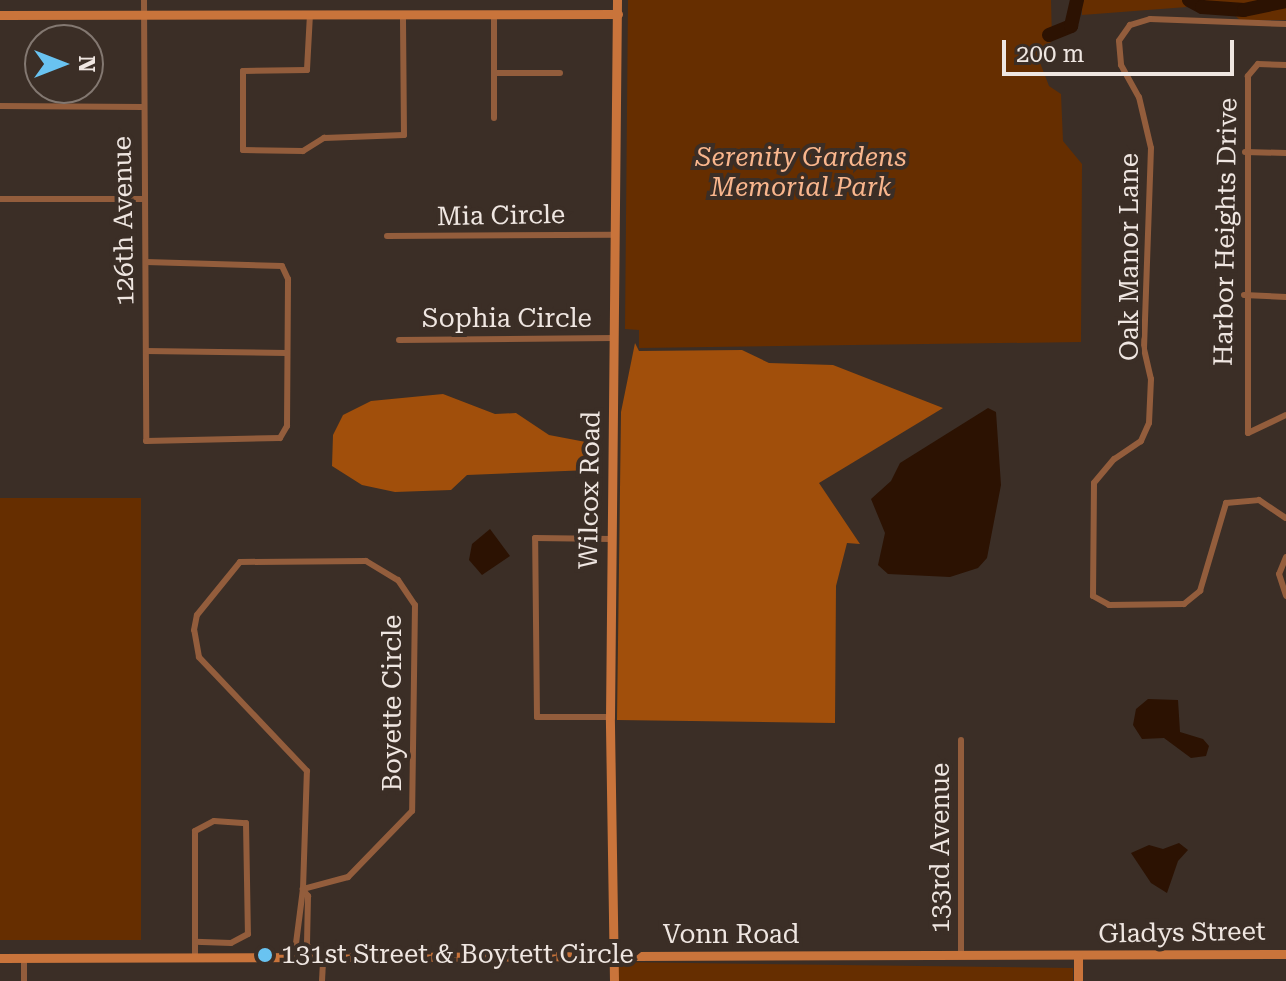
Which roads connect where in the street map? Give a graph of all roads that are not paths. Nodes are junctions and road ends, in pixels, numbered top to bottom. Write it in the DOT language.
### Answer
graph roads {
  1 [pos="144,0"];
  2 [pos="617,0"];
  3 [pos="310,14"];
  4 [pos="403,14"];
  5 [pos="494,14"];
  6 [pos="618,14"];
  7 [pos="0,15"];
  8 [pos="144,15"];
  9 [pos="1286,24"];
  10 [pos="1286,65"];
  11 [pos="494,73"];
  12 [pos="560,73"];
  13 [pos="0,106"];
  14 [pos="143,107"];
  15 [pos="494,118"];
  16 [pos="1245,152"];
  17 [pos="1286,153"];
  18 [pos="0,199"];
  19 [pos="142,199"];
  20 [pos="616,235"];
  21 [pos="387,236"];
  22 [pos="146,262"];
  23 [pos="1244,295"];
  24 [pos="1286,297"];
  25 [pos="614,338"];
  26 [pos="399,340"];
  27 [pos="146,351"];
  28 [pos="286,353"];
  29 [pos="1286,415"];
  30 [pos="1286,518"];
  31 [pos="611,539"];
  32 [pos="1286,557"];
  33 [pos="1286,596"];
  34 [pos="610,717"];
  35 [pos="961,740"];
  36 [pos="303,889"];
  37 [pos="195,942"];
  38 [pos="1286,954"];
  39 [pos="961,956"];
  40 [pos="1078,956"];
  41 [pos="614,957"];
  42 [pos="0,958"];
  43 [pos="195,958"];
  44 [pos="24,959"];
  45 [pos="294,959"];
  46 [pos="318,959"];
  47 [pos="24,981"];
  48 [pos="322,981"];
  49 [pos="614,981"];
  50 [pos="1078,981"];
  1 -- 8 [label="street, 126th Avenue"];
  2 -- 6 [label="street, Wilcox Road"];
  3 -- 4 [label="street"];
  3 -- 4 [label="street"];
  3 -- 8 [label="street"];
  4 -- 5 [label="street"];
  5 -- 6 [label="street"];
  5 -- 11 [label="street"];
  6 -- 20 [label="street, Wilcox Road"];
  7 -- 8 [label="street"];
  8 -- 14 [label="street, 126th Avenue"];
  9 -- 30 [label="street, Oak Manor Lane"];
  10 -- 16 [label="street, Harbor Heights Drive"];
  11 -- 12 [label="street"];
  11 -- 15 [label="street"];
  13 -- 14 [label="street"];
  14 -- 19 [label="street, 126th Avenue"];
  16 -- 17 [label="street"];
  16 -- 23 [label="street, Harbor Heights Drive"];
  18 -- 19 [label="street"];
  19 -- 22 [label="street, 126th Avenue"];
  20 -- 21 [label="street, Mia Circle"];
  20 -- 25 [label="street, Wilcox Road"];
  22 -- 27 [label="street, 126th Avenue"];
  22 -- 28 [label="street"];
  23 -- 24 [label="street"];
  23 -- 29 [label="street, Harbor Heights Drive"];
  25 -- 26 [label="street, Sophia Circle"];
  25 -- 31 [label="street, Wilcox Road"];
  27 -- 28 [label="street"];
  27 -- 28 [label="street, 126th Avenue"];
  31 -- 34 [label="street, Wilcox Road"];
  31 -- 34 [label="street"];
  32 -- 33 [label="street"];
  34 -- 41 [label="street, Wilcox Road"];
  35 -- 39 [label="street, 133rd Avenue"];
  36 -- 36 [label="street, Boyette Circle"];
  36 -- 45 [label="street, Boyette Circle"];
  36 -- 46 [label="street, Boyette Circle"];
  37 -- 37 [label="street"];
  37 -- 43 [label="street"];
  38 -- 40 [label="street, Gladys Street"];
  39 -- 40 [label="street, Vonn Road"];
  39 -- 41 [label="street, Vonn Road"];
  40 -- 50 [label="street"];
  41 -- 46 [label="street, Vonn Road"];
  41 -- 49 [label="street, Wilcox Road"];
  42 -- 44 [label="street, Vonn Road"];
  43 -- 44 [label="street, Vonn Road"];
  43 -- 45 [label="street, Vonn Road"];
  44 -- 47 [label="street"];
  45 -- 46 [label="street, Vonn Road"];
  46 -- 48 [label="street, Boyette Circle"];
}
